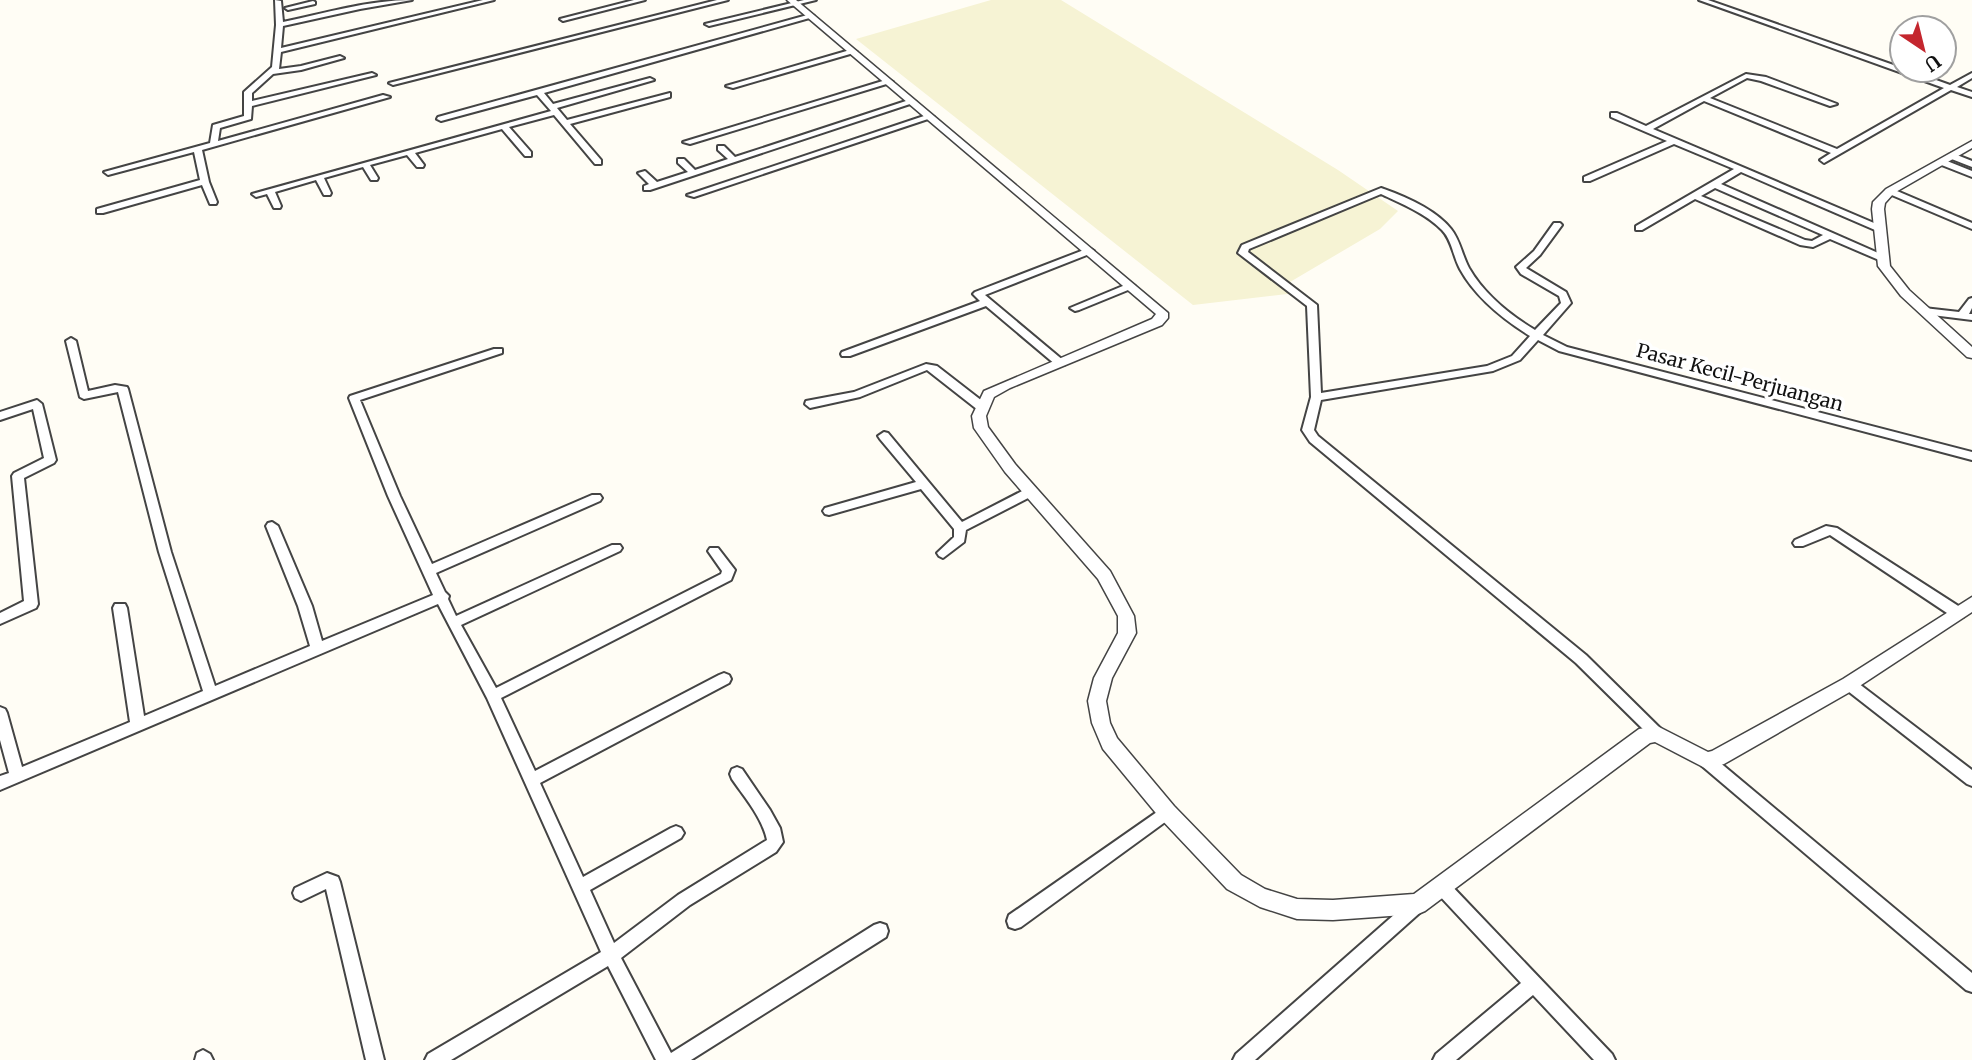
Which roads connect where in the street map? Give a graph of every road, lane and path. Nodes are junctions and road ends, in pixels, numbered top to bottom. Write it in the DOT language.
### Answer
graph roads {
  1 [pos="354,0"];
  2 [pos="410,0"];
  3 [pos="491,0"];
  4 [pos="642,0"];
  5 [pos="725,0"];
  6 [pos="813,0"];
  7 [pos="1702,0"];
  8 [pos="278,1"];
  9 [pos="312,1"];
  10 [pos="794,2"];
  11 [pos="360,7"];
  12 [pos="288,8"];
  13 [pos="323,16"];
  14 [pos="811,16"];
  15 [pos="563,19"];
  16 [pos="709,24"];
  17 [pos="280,25"];
  18 [pos="278,51"];
  19 [pos="853,52"];
  20 [pos="340,58"];
  21 [pos="272,72"];
  22 [pos="372,75"];
  23 [pos="1972,75"];
  24 [pos="650,80"];
  25 [pos="889,82"];
  26 [pos="393,83"];
  27 [pos="730,86"];
  28 [pos="1951,88"];
  29 [pos="539,92"];
  30 [pos="667,95"];
  31 [pos="1972,95"];
  32 [pos="386,97"];
  33 [pos="1706,99"];
  34 [pos="912,102"];
  35 [pos="1833,104"];
  36 [pos="247,105"];
  37 [pos="554,109"];
  38 [pos="1614,115"];
  39 [pos="930,117"];
  40 [pos="441,119"];
  41 [pos="565,123"];
  42 [pos="503,126"];
  43 [pos="1646,129"];
  44 [pos="453,140"];
  45 [pos="1674,141"];
  46 [pos="214,142"];
  47 [pos="687,142"];
  48 [pos="1972,144"];
  49 [pos="721,148"];
  50 [pos="197,149"];
  51 [pos="409,152"];
  52 [pos="463,152"];
  53 [pos="1837,152"];
  54 [pos="528,154"];
  55 [pos="1947,159"];
  56 [pos="733,160"];
  57 [pos="1824,160"];
  58 [pos="681,161"];
  59 [pos="598,162"];
  60 [pos="365,164"];
  61 [pos="1972,164"];
  62 [pos="420,165"];
  63 [pos="1741,169"];
  64 [pos="108,172"];
  65 [pos="642,173"];
  66 [pos="694,173"];
  67 [pos="1972,174"];
  68 [pos="319,177"];
  69 [pos="374,178"];
  70 [pos="1587,178"];
  71 [pos="202,182"];
  72 [pos="1714,184"];
  73 [pos="651,187"];
  74 [pos="270,191"];
  75 [pos="1890,191"];
  76 [pos="327,192"];
  77 [pos="256,194"];
  78 [pos="691,195"];
  79 [pos="1694,196"];
  80 [pos="213,202"];
  81 [pos="277,206"];
  82 [pos="100,211"];
  83 [pos="1557,226"];
  84 [pos="1972,226"];
  85 [pos="1639,228"];
  86 [pos="1878,228"];
  87 [pos="1830,235"];
  88 [pos="1089,251"];
  89 [pos="1882,258"];
  90 [pos="1130,286"];
  91 [pos="1972,301"];
  92 [pos="986,302"];
  93 [pos="1074,308"];
  94 [pos="1924,311"];
  95 [pos="1967,317"];
  96 [pos="1537,336"];
  97 [pos="71,341"];
  98 [pos="498,351"];
  99 [pos="846,354"];
  100 [pos="1972,354"];
  101 [pos="1060,363"];
  102 [pos="1316,397"];
  103 [pos="810,404"];
  104 [pos="982,407"];
  105 [pos="0,416"];
  106 [pos="884,436"];
  107 [pos="1972,456"];
  108 [pos="924,484"];
  109 [pos="1030,492"];
  110 [pos="596,498"];
  111 [pos="829,511"];
  112 [pos="272,526"];
  113 [pos="960,528"];
  114 [pos="1799,543"];
  115 [pos="616,548"];
  116 [pos="714,551"];
  117 [pos="943,553"];
  118 [pos="430,570"];
  119 [pos="443,596"];
  120 [pos="120,608"];
  121 [pos="1965,608"];
  122 [pos="0,619"];
  123 [pos="453,623"];
  124 [pos="317,649"];
  125 [pos="724,679"];
  126 [pos="1849,684"];
  127 [pos="211,694"];
  128 [pos="492,696"];
  129 [pos="0,713"];
  130 [pos="138,725"];
  131 [pos="1657,734"];
  132 [pos="1707,761"];
  133 [pos="737,774"];
  134 [pos="17,776"];
  135 [pos="1972,779"];
  136 [pos="532,780"];
  137 [pos="0,783"];
  138 [pos="1167,812"];
  139 [pos="676,833"];
  140 [pos="580,887"];
  141 [pos="1442,887"];
  142 [pos="301,893"];
  143 [pos="1418,904"];
  144 [pos="1015,921"];
  145 [pos="880,931"];
  146 [pos="611,955"];
  147 [pos="1534,983"];
  148 [pos="1972,984"];
  149 [pos="375,1060"];
  150 [pos="434,1060"];
  151 [pos="665,1060"];
  152 [pos="675,1060"];
  153 [pos="1242,1060"];
  154 [pos="1442,1060"];
  155 [pos="1606,1060"];
  1 -- 11 [label="street"];
  2 -- 11 [label="street"];
  3 -- 18 [label="street"];
  4 -- 15 [label="street"];
  5 -- 26 [label="street"];
  6 -- 10 [label="street"];
  7 -- 28 [label="street"];
  8 -- 17 [label="street"];
  9 -- 12 [label="street"];
  9 -- 13 [label="street"];
  10 -- 14 [label="street"];
  10 -- 16 [label="street"];
  11 -- 13 [label="street"];
  13 -- 17 [label="street"];
  14 -- 19 [label="street"];
  14 -- 29 [label="street"];
  17 -- 18 [label="street"];
  18 -- 21 [label="street"];
  19 -- 25 [label="street"];
  19 -- 27 [label="street"];
  20 -- 21 [label="street"];
  21 -- 36 [label="street"];
  22 -- 36 [label="street"];
  23 -- 28 [label="street"];
  24 -- 37 [label="street"];
  25 -- 34 [label="street"];
  25 -- 47 [label="street"];
  28 -- 31 [label="street"];
  28 -- 53 [label="street"];
  29 -- 37 [label="street"];
  29 -- 40 [label="street"];
  30 -- 41 [label="street"];
  32 -- 46 [label="street"];
  33 -- 35 [label="street"];
  33 -- 43 [label="street"];
  33 -- 53 [label="street"];
  34 -- 39 [label="street"];
  34 -- 56 [label="street"];
  36 -- 46 [label="street"];
  37 -- 41 [label="street"];
  37 -- 42 [label="street"];
  38 -- 43 [label="street"];
  39 -- 78 [label="street"];
  39 -- 88 [label="street"];
  41 -- 59 [label="street"];
  42 -- 44 [label="street"];
  42 -- 54 [label="street"];
  43 -- 45 [label="street"];
  44 -- 51 [label="street"];
  44 -- 52 [label="street"];
  45 -- 63 [label="street"];
  45 -- 70 [label="street"];
  46 -- 50 [label="street"];
  48 -- 55 [label="street"];
  49 -- 56 [label="street"];
  50 -- 64 [label="street"];
  50 -- 71 [label="street"];
  51 -- 60 [label="street"];
  51 -- 62 [label="street"];
  53 -- 57 [label="street"];
  55 -- 61 [label="street"];
  55 -- 67 [label="street"];
  55 -- 75 [label="street"];
  56 -- 66 [label="street"];
  58 -- 66 [label="street"];
  60 -- 68 [label="street"];
  60 -- 69 [label="street"];
  63 -- 72 [label="street"];
  63 -- 86 [label="street"];
  65 -- 73 [label="street"];
  66 -- 73 [label="street"];
  68 -- 74 [label="street"];
  68 -- 76 [label="street"];
  71 -- 80 [label="street"];
  71 -- 82 [label="street"];
  72 -- 79 [label="street"];
  72 -- 87 [label="street"];
  74 -- 77 [label="street"];
  74 -- 81 [label="street"];
  75 -- 84 [label="street"];
  75 -- 86 [label="street"];
  79 -- 85 [label="street"];
  79 -- 87 [label="street"];
  83 -- 96 [label="street"];
  86 -- 89 [label="street"];
  87 -- 89 [label="street"];
  88 -- 90 [label="street"];
  88 -- 92 [label="street"];
  89 -- 94 [label="street"];
  90 -- 93 [label="street"];
  90 -- 101 [label="street"];
  91 -- 95 [label="street"];
  92 -- 99 [label="street"];
  92 -- 101 [label="street"];
  94 -- 95 [label="street"];
  94 -- 100 [label="street"];
  96 -- 102 [label="street"];
  96 -- 102 [label="street, Pasar Kecil-Perjuangan"];
  96 -- 107 [label="street, Pasar Kecil-Perjuangan"];
  97 -- 127 [label="street"];
  98 -- 118 [label="street"];
  101 -- 104 [label="street"];
  102 -- 131 [label="street"];
  103 -- 104 [label="street"];
  104 -- 109 [label="street"];
  105 -- 122 [label="street"];
  106 -- 108 [label="street"];
  108 -- 111 [label="street"];
  108 -- 113 [label="street"];
  109 -- 113 [label="street"];
  109 -- 138 [label="street"];
  110 -- 118 [label="street"];
  112 -- 124 [label="street"];
  113 -- 117 [label="street"];
  114 -- 121 [label="street"];
  115 -- 123 [label="street"];
  116 -- 128 [label="street"];
  118 -- 119 [label="street"];
  119 -- 123 [label="street"];
  119 -- 124 [label="street"];
  120 -- 130 [label="street"];
  121 -- 126 [label="street"];
  123 -- 128 [label="street"];
  124 -- 127 [label="street"];
  125 -- 136 [label="street"];
  126 -- 132 [label="street"];
  126 -- 135 [label="street"];
  127 -- 130 [label="street"];
  128 -- 136 [label="street"];
  129 -- 134 [label="street"];
  130 -- 134 [label="street"];
  131 -- 132 [label="street"];
  131 -- 141 [label="street"];
  132 -- 148 [label="street"];
  133 -- 146 [label="street"];
  134 -- 137 [label="street"];
  136 -- 140 [label="street"];
  138 -- 143 [label="street"];
  138 -- 144 [label="street"];
  139 -- 140 [label="street"];
  140 -- 146 [label="street"];
  141 -- 143 [label="street"];
  141 -- 147 [label="street"];
  142 -- 149 [label="street"];
  143 -- 153 [label="street"];
  145 -- 152 [label="street"];
  146 -- 150 [label="street"];
  146 -- 151 [label="street"];
  147 -- 154 [label="street"];
  147 -- 155 [label="street"];
}
